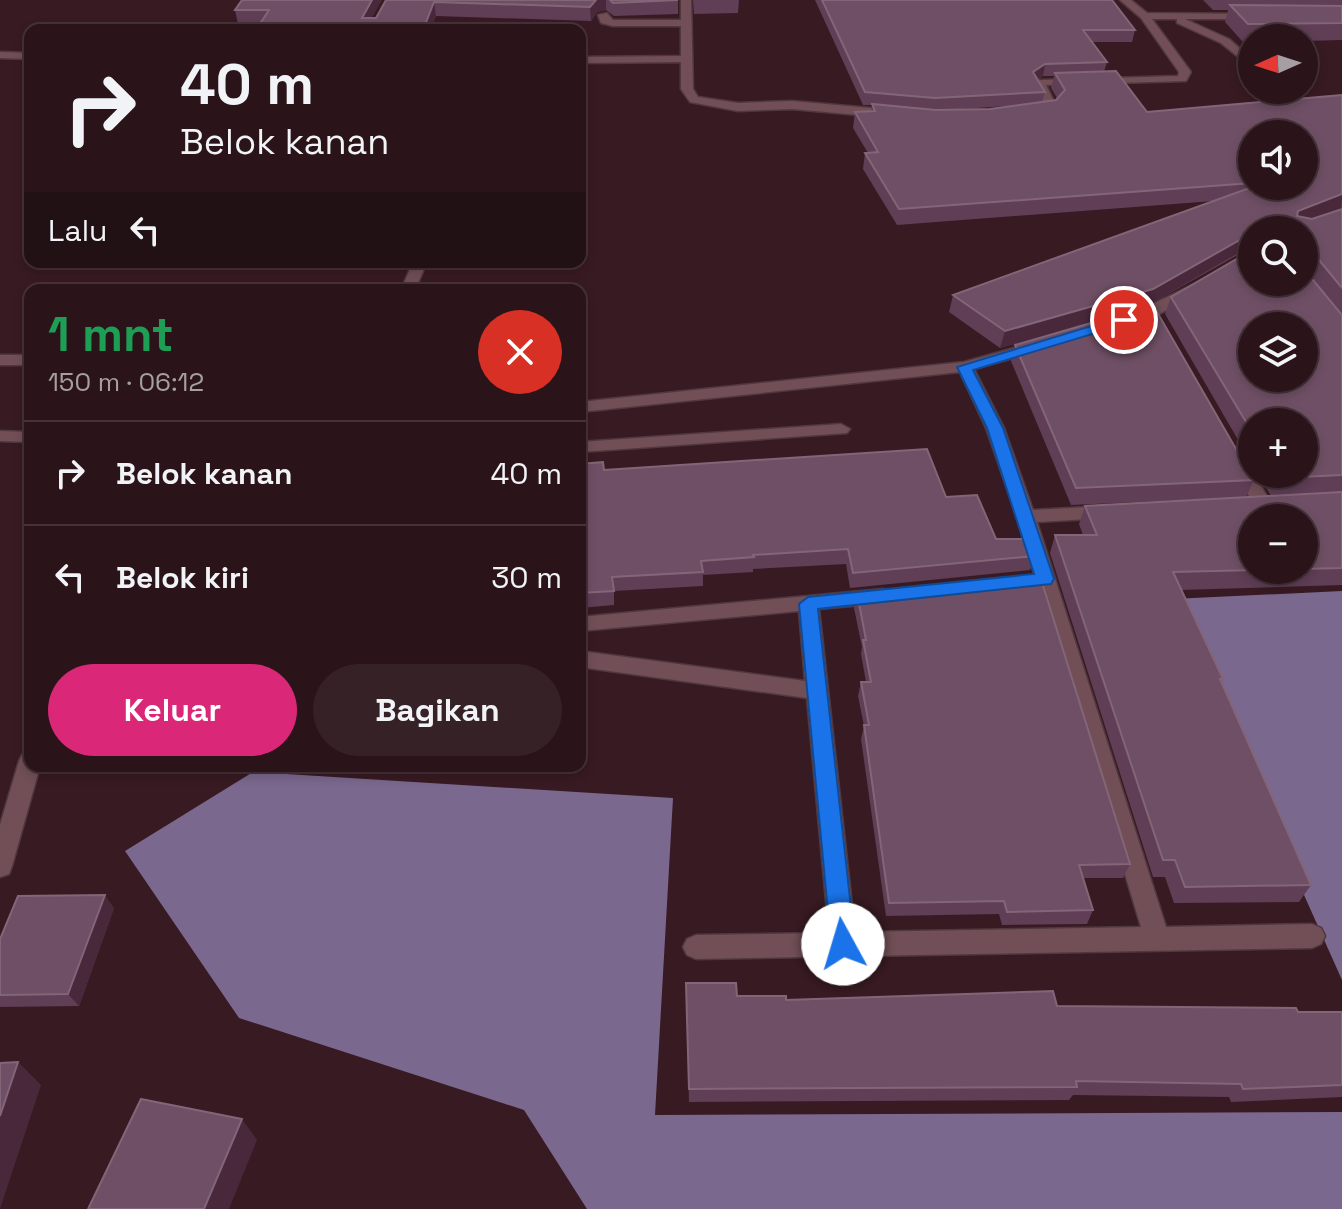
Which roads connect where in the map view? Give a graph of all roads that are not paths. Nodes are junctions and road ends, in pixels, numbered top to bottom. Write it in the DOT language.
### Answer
graph roads {
  1 [pos="686,0"];
  2 [pos="1125,0"];
  3 [pos="603,15"];
  4 [pos="1145,16"];
  5 [pos="1259,16"];
  6 [pos="1169,17"];
  7 [pos="685,23"];
  8 [pos="1238,53"];
  9 [pos="0,55"];
  10 [pos="24,56"];
  11 [pos="686,59"];
  12 [pos="586,60"];
  13 [pos="1018,114"];
  14 [pos="906,116"];
  15 [pos="1202,282"];
  16 [pos="1110,325"];
  17 [pos="1053,342"];
  18 [pos="0,360"];
  19 [pos="24,360"];
  20 [pos="965,367"];
  21 [pos="586,406"];
  22 [pos="841,429"];
  23 [pos="0,436"];
  24 [pos="24,437"];
  25 [pos="586,447"];
  26 [pos="1231,448"];
  27 [pos="1261,503"];
  28 [pos="1120,512"];
  29 [pos="1026,517"];
  30 [pos="903,594"];
  31 [pos="808,604"];
  32 [pos="586,623"];
  33 [pos="586,660"];
  34 [pos="817,691"];
  35 [pos="27,772"];
  36 [pos="0,866"];
  37 [pos="1312,936"];
  38 [pos="1157,938"];
  39 [pos="843,944"];
  40 [pos="696,947"];
  1 -- 7 [label="street"];
  2 -- 4 [label="street"];
  3 -- 7 [label="street"];
  4 -- 6 [label="street"];
  4 -- 13 [label="street"];
  5 -- 6 [label="street"];
  6 -- 8 [label="street"];
  7 -- 11 [label="street"];
  9 -- 10 [label="street"];
  11 -- 12 [label="street"];
  11 -- 14 [label="street"];
  15 -- 16 [label="street"];
  17 -- 20 [label="street"];
  18 -- 19 [label="street"];
  20 -- 21 [label="street"];
  20 -- 29 [label="street"];
  22 -- 25 [label="street"];
  23 -- 24 [label="street"];
  26 -- 27 [label="street"];
  28 -- 29 [label="street"];
  29 -- 38 [label="street"];
  30 -- 31 [label="street"];
  31 -- 32 [label="street"];
  31 -- 34 [label="street"];
  33 -- 34 [label="street"];
  34 -- 39 [label="street"];
  35 -- 36 [label="street"];
  37 -- 38 [label="street"];
  38 -- 39 [label="street"];
  39 -- 40 [label="street"];
}
